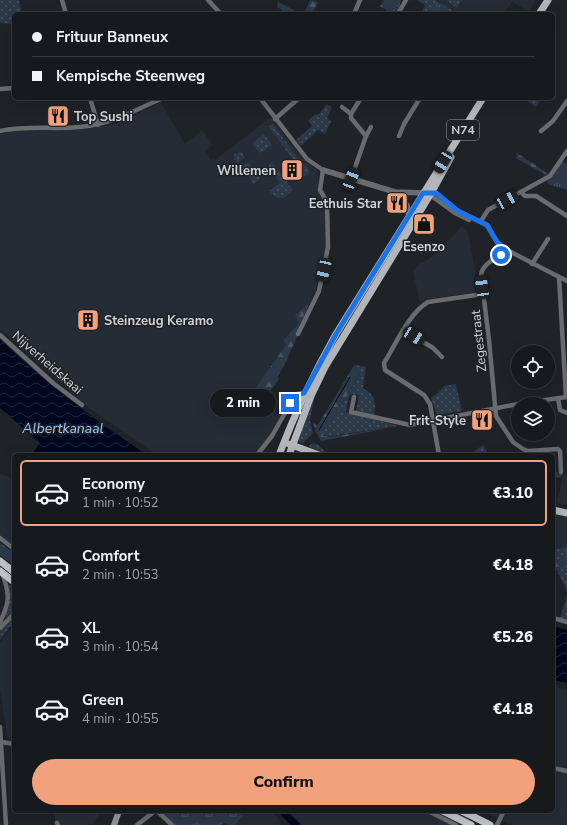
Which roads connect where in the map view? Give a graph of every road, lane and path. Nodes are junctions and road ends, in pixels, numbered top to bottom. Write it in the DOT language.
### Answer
graph roads {
  1 [pos="62,0"];
  2 [pos="208,0"];
  3 [pos="360,0"];
  4 [pos="406,0"];
  5 [pos="544,0"];
  6 [pos="548,0"];
  7 [pos="65,12"];
  8 [pos="219,12"];
  9 [pos="355,12"];
  10 [pos="399,12"];
  11 [pos="536,12"];
  12 [pos="541,12"];
  13 [pos="12,88"];
  14 [pos="0,89"];
  15 [pos="91,100"];
  16 [pos="159,100"];
  17 [pos="261,100"];
  18 [pos="297,100"];
  19 [pos="360,100"];
  20 [pos="419,100"];
  21 [pos="482,100"];
  22 [pos="486,100"];
  23 [pos="567,101"];
  24 [pos="342,107"];
  25 [pos="351,114"];
  26 [pos="275,119"];
  27 [pos="98,125"];
  28 [pos="371,127"];
  29 [pos="0,131"];
  30 [pos="541,131"];
  31 [pos="366,136"];
  32 [pos="399,136"];
  33 [pos="567,151"];
  34 [pos="323,170"];
  35 [pos="351,179"];
  36 [pos="395,192"];
  37 [pos="521,192"];
  38 [pos="428,194"];
  39 [pos="409,216"];
  40 [pos="567,216"];
  41 [pos="480,221"];
  42 [pos="548,239"];
  43 [pos="505,249"];
  44 [pos="532,264"];
  45 [pos="559,277"];
  46 [pos="567,281"];
  47 [pos="484,294"];
  48 [pos="404,330"];
  49 [pos="298,334"];
  50 [pos="0,335"];
  51 [pos="442,358"];
  52 [pos="308,395"];
  53 [pos="566,397"];
  54 [pos="354,398"];
  55 [pos="558,398"];
  56 [pos="290,403"];
  57 [pos="82,405"];
  58 [pos="496,408"];
  59 [pos="297,409"];
  60 [pos="567,413"];
  61 [pos="433,420"];
  62 [pos="284,443"];
  63 [pos="292,445"];
  64 [pos="259,453"];
  65 [pos="280,453"];
  66 [pos="290,453"];
  67 [pos="314,453"];
  68 [pos="439,453"];
  69 [pos="561,472"];
  70 [pos="555,510"];
  71 [pos="567,513"];
  72 [pos="0,538"];
  73 [pos="12,547"];
  74 [pos="0,561"];
  75 [pos="12,570"];
  76 [pos="1,571"];
  77 [pos="12,580"];
  78 [pos="12,616"];
  79 [pos="555,619"];
  80 [pos="0,622"];
  81 [pos="567,622"];
  82 [pos="0,628"];
  83 [pos="0,727"];
  84 [pos="2,742"];
  85 [pos="12,744"];
  86 [pos="555,768"];
  87 [pos="567,771"];
  88 [pos="118,813"];
  89 [pos="153,813"];
  90 [pos="158,813"];
  91 [pos="432,813"];
  92 [pos="447,813"];
  93 [pos="469,813"];
  94 [pos="503,813"];
  95 [pos="6,825"];
  96 [pos="114,825"];
  97 [pos="137,825"];
  98 [pos="172,825"];
  99 [pos="456,825"];
  100 [pos="471,825"];
  101 [pos="490,825"];
  102 [pos="496,825"];
  1 -- 7 [label="street"];
  2 -- 8 [label="street"];
  3 -- 9 [label="street"];
  4 -- 10 [label="street"];
  5 -- 11 [label="main road"];
  6 -- 12 [label="main road"];
  13 -- 14 [label="street"];
  15 -- 27 [label="street"];
  16 -- 27 [label="street"];
  17 -- 26 [label="street"];
  18 -- 26 [label="street"];
  19 -- 25 [label="street"];
  20 -- 32 [label="street"];
  21 -- 38 [label="main road, N74"];
  22 -- 38 [label="main road, N74"];
  23 -- 30 [label="street"];
  24 -- 25 [label="street"];
  25 -- 31 [label="street"];
  26 -- 34 [label="street"];
  27 -- 29 [label="street"];
  28 -- 31 [label="street"];
  31 -- 35 [label="street"];
  33 -- 37 [label="street"];
  34 -- 35 [label="street"];
  34 -- 49 [label="street"];
  35 -- 36 [label="street"];
  36 -- 38 [label="street"];
  36 -- 39 [label="street"];
  37 -- 40 [label="street"];
  37 -- 41 [label="street"];
  38 -- 39 [label="main road, N74"];
  38 -- 41 [label="street"];
  38 -- 52 [label="main road, N74"];
  39 -- 52 [label="main road, N74"];
  41 -- 43 [label="street"];
  42 -- 44 [label="street"];
  43 -- 44 [label="street"];
  43 -- 47 [label="street, Zegestraat"];
  44 -- 45 [label="street"];
  45 -- 46 [label="street"];
  45 -- 53 [label="street"];
  47 -- 48 [label="street"];
  47 -- 58 [label="street, Zegestraat"];
  48 -- 51 [label="street"];
  48 -- 61 [label="street"];
  50 -- 57 [label="street, Nijverheidskaai"];
  52 -- 56 [label="street"];
  52 -- 59 [label="main road, N74"];
  52 -- 63 [label="main road, N74"];
  53 -- 55 [label="street"];
  54 -- 61 [label="street"];
  55 -- 58 [label="street"];
  55 -- 60 [label="street"];
  56 -- 59 [label="street"];
  56 -- 64 [label="street"];
  58 -- 61 [label="street"];
  58 -- 69 [label="street, Zegestraat"];
  59 -- 62 [label="main road, N74"];
  61 -- 68 [label="street"];
  62 -- 63 [label="main road"];
  62 -- 65 [label="main road, N74"];
  63 -- 66 [label="main road, N74"];
  63 -- 67 [label="main road"];
  70 -- 71 [label="main road"];
  72 -- 73 [label="street"];
  74 -- 75 [label="highway"];
  76 -- 77 [label="highway"];
  76 -- 80 [label="street"];
  78 -- 82 [label="street"];
  79 -- 81 [label="street"];
  83 -- 84 [label="street"];
  84 -- 85 [label="street"];
  84 -- 95 [label="street"];
  86 -- 87 [label="street"];
  88 -- 96 [label="main road"];
  89 -- 97 [label="street"];
  90 -- 98 [label="street"];
  91 -- 99 [label="street"];
  92 -- 100 [label="highway"];
  93 -- 101 [label="highway"];
  94 -- 102 [label="street"];
}
